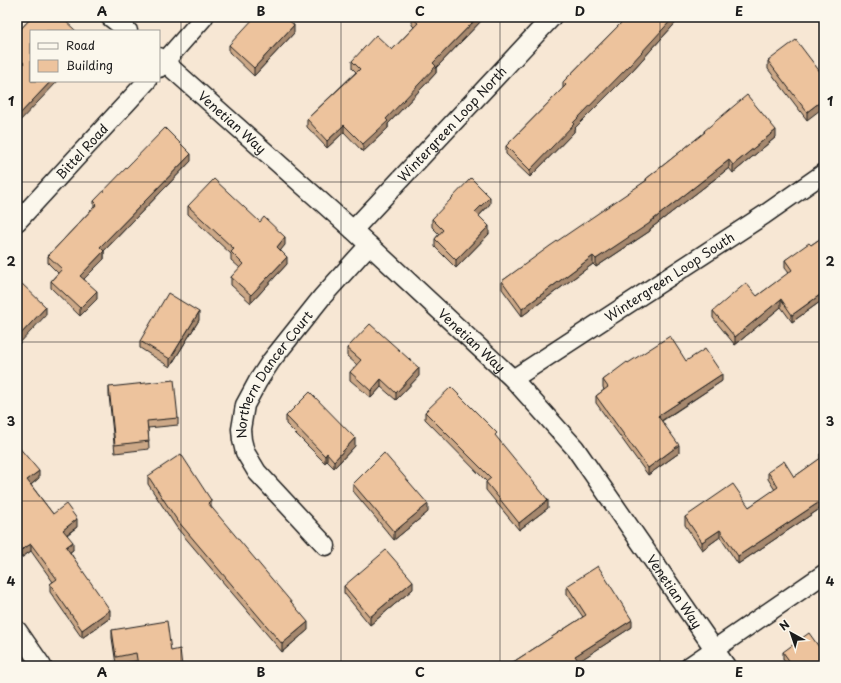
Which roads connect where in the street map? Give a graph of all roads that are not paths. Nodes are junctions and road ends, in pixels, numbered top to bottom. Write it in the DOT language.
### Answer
graph roads {
  1 [pos="110,17"];
  2 [pos="204,17"];
  3 [pos="552,17"];
  4 [pos="127,30"];
  5 [pos="161,62"];
  6 [pos="146,82"];
  7 [pos="824,172"];
  8 [pos="17,222"];
  9 [pos="353,230"];
  10 [pos="369,245"];
  11 [pos="513,379"];
  12 [pos="326,546"];
  13 [pos="824,574"];
  14 [pos="17,630"];
  15 [pos="715,649"];
  16 [pos="42,666"];
  17 [pos="690,666"];
  18 [pos="726,666"];
  1 -- 4 [label="street"];
  2 -- 5 [label="street"];
  3 -- 9 [label="street, Wintergreen Loop North"];
  5 -- 9 [label="street, Venetian Way"];
  6 -- 8 [label="street, Bittel Road"];
  7 -- 11 [label="street, Wintergreen Loop South"];
  9 -- 10 [label="street, Venetian Way"];
  10 -- 11 [label="street, Venetian Way"];
  10 -- 12 [label="street, Northern Dancer Court"];
  11 -- 15 [label="street, Venetian Way"];
  13 -- 15 [label="street"];
  14 -- 16 [label="street"];
  15 -- 17 [label="street"];
  15 -- 18 [label="street, Venetian Way"];
}
